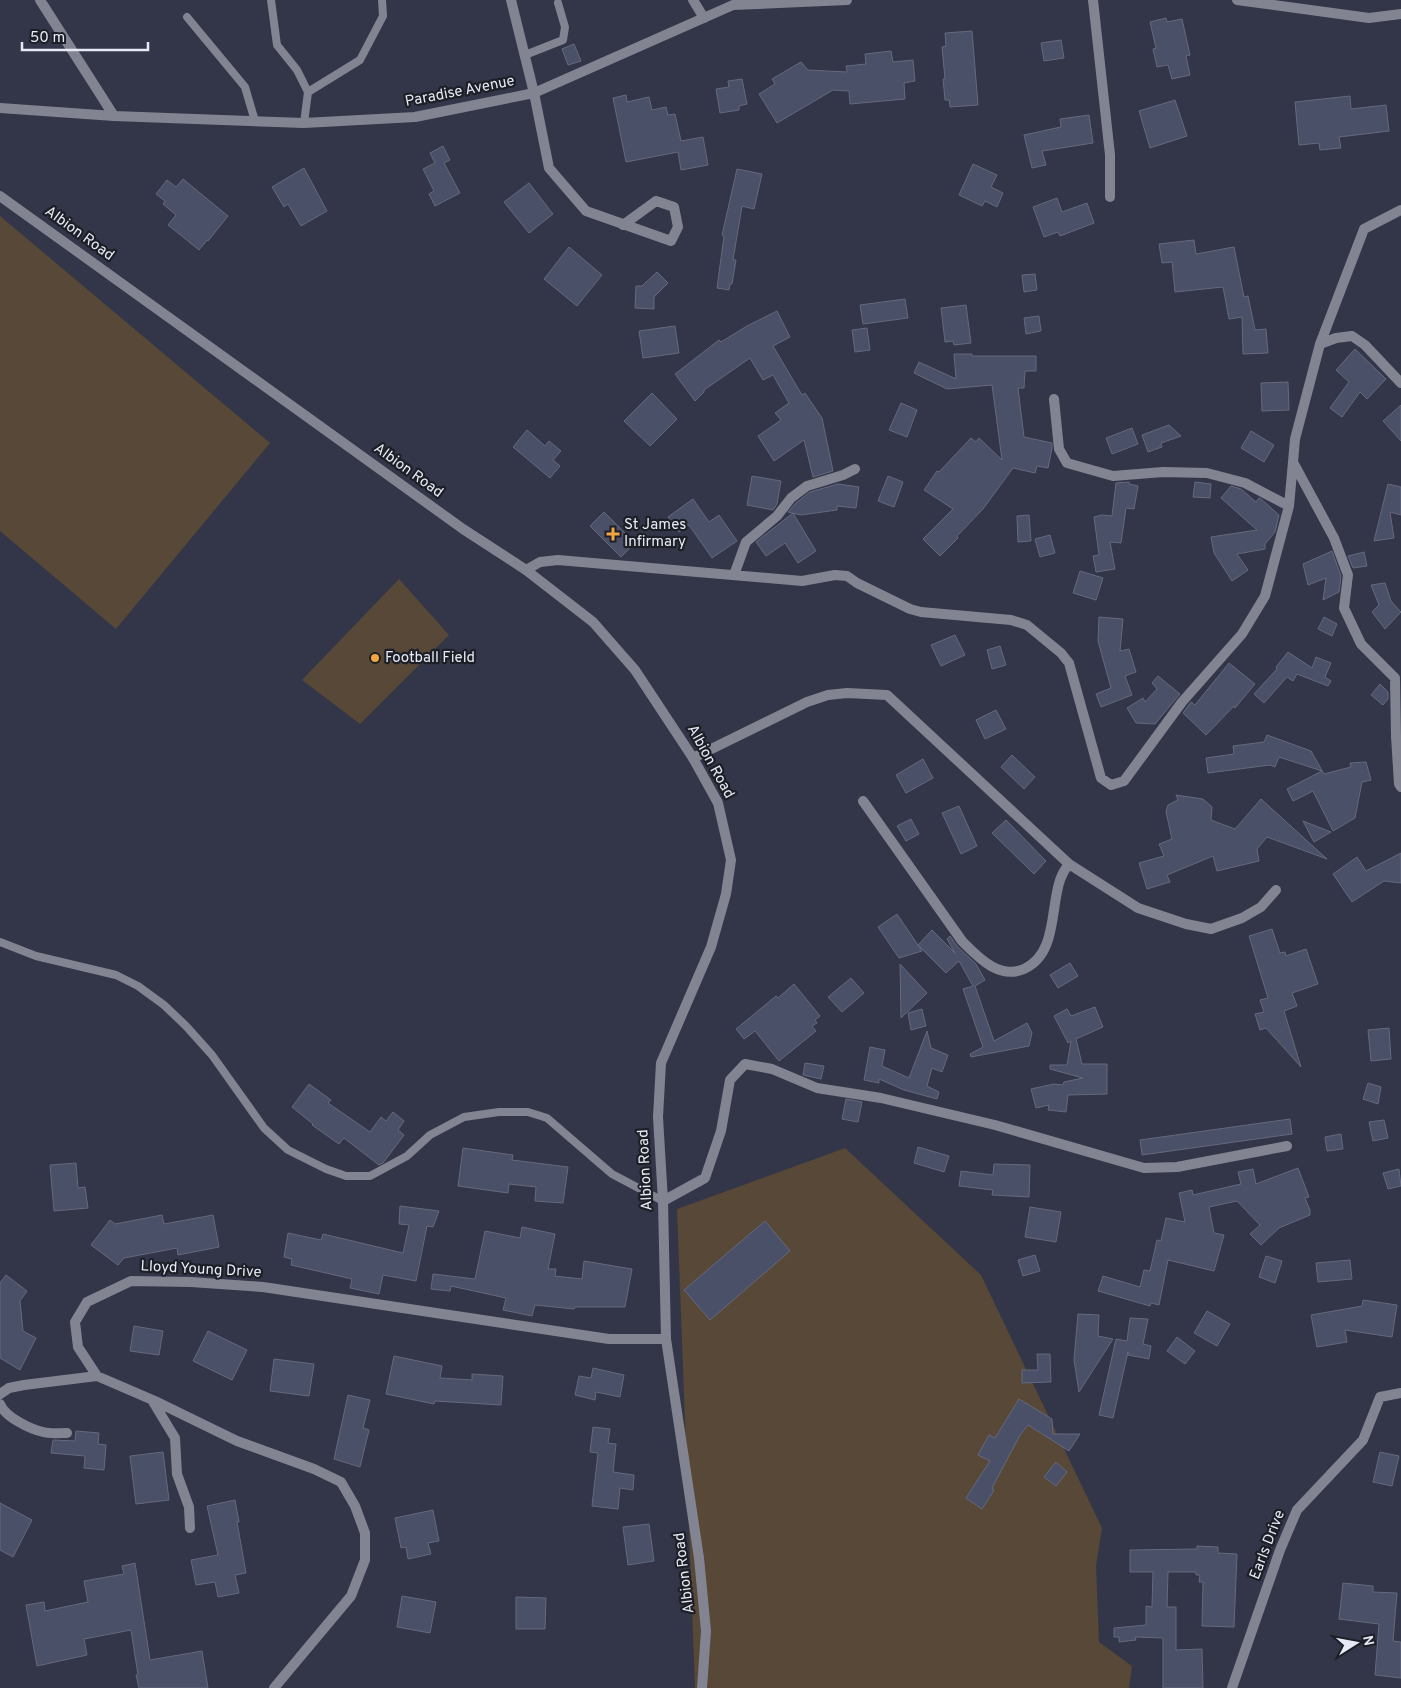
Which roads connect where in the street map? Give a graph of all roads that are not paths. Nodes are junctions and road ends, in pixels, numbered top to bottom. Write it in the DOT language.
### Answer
graph roads {
  1 [pos="40,0"];
  2 [pos="271,0"];
  3 [pos="382,0"];
  4 [pos="510,0"];
  5 [pos="693,0"];
  6 [pos="848,0"];
  7 [pos="1093,0"];
  8 [pos="1237,0"];
  9 [pos="558,3"];
  10 [pos="1401,14"];
  11 [pos="187,17"];
  12 [pos="704,18"];
  13 [pos="525,55"];
  14 [pos="308,92"];
  15 [pos="534,93"];
  16 [pos="0,108"];
  17 [pos="114,116"];
  18 [pos="255,121"];
  19 [pos="304,123"];
  20 [pos="0,196"];
  21 [pos="1110,197"];
  22 [pos="1401,210"];
  23 [pos="623,225"];
  24 [pos="1320,344"];
  25 [pos="1401,383"];
  26 [pos="1054,399"];
  27 [pos="1293,462"];
  28 [pos="854,469"];
  29 [pos="1289,506"];
  30 [pos="526,570"];
  31 [pos="734,575"];
  32 [pos="693,758"];
  33 [pos="1401,787"];
  34 [pos="863,800"];
  35 [pos="1069,864"];
  36 [pos="1276,890"];
  37 [pos="0,942"];
  38 [pos="1287,1146"];
  39 [pos="663,1201"];
  40 [pos="666,1340"];
  41 [pos="97,1376"];
  42 [pos="1401,1393"];
  43 [pos="0,1394"];
  44 [pos="152,1399"];
  45 [pos="0,1404"];
  46 [pos="67,1433"];
  47 [pos="190,1528"];
  48 [pos="274,1688"];
  49 [pos="702,1688"];
  50 [pos="1232,1688"];
  1 -- 17 [label="street"];
  2 -- 14 [label="lane"];
  3 -- 14 [label="lane"];
  4 -- 13 [label="street"];
  5 -- 12 [label="street"];
  6 -- 12 [label="street, Paradise Avenue"];
  7 -- 21 [label="street"];
  8 -- 10 [label="street"];
  9 -- 13 [label="lane"];
  11 -- 18 [label="lane"];
  12 -- 15 [label="street, Paradise Avenue"];
  13 -- 15 [label="street"];
  14 -- 19 [label="lane"];
  15 -- 19 [label="street, Paradise Avenue"];
  15 -- 23 [label="street"];
  16 -- 17 [label="street, Paradise Avenue"];
  17 -- 18 [label="street, Paradise Avenue"];
  18 -- 19 [label="street, Paradise Avenue"];
  20 -- 30 [label="street, Albion Road"];
  22 -- 24 [label="street"];
  23 -- 23 [label="street"];
  24 -- 25 [label="street"];
  24 -- 27 [label="street"];
  26 -- 29 [label="street"];
  27 -- 29 [label="street"];
  27 -- 33 [label="street"];
  28 -- 31 [label="street"];
  29 -- 31 [label="street"];
  30 -- 31 [label="street"];
  30 -- 32 [label="street, Albion Road"];
  32 -- 35 [label="street"];
  32 -- 39 [label="street, Albion Road"];
  34 -- 35 [label="street"];
  35 -- 36 [label="street"];
  37 -- 39 [label="lane"];
  38 -- 39 [label="street"];
  39 -- 40 [label="street, Albion Road"];
  40 -- 41 [label="street, Lloyd Young Drive"];
  40 -- 49 [label="street, Albion Road"];
  41 -- 43 [label="street"];
  41 -- 44 [label="street"];
  42 -- 50 [label="street, Earls Drive"];
  44 -- 47 [label="street"];
  44 -- 48 [label="street"];
  45 -- 46 [label="street"];
}
